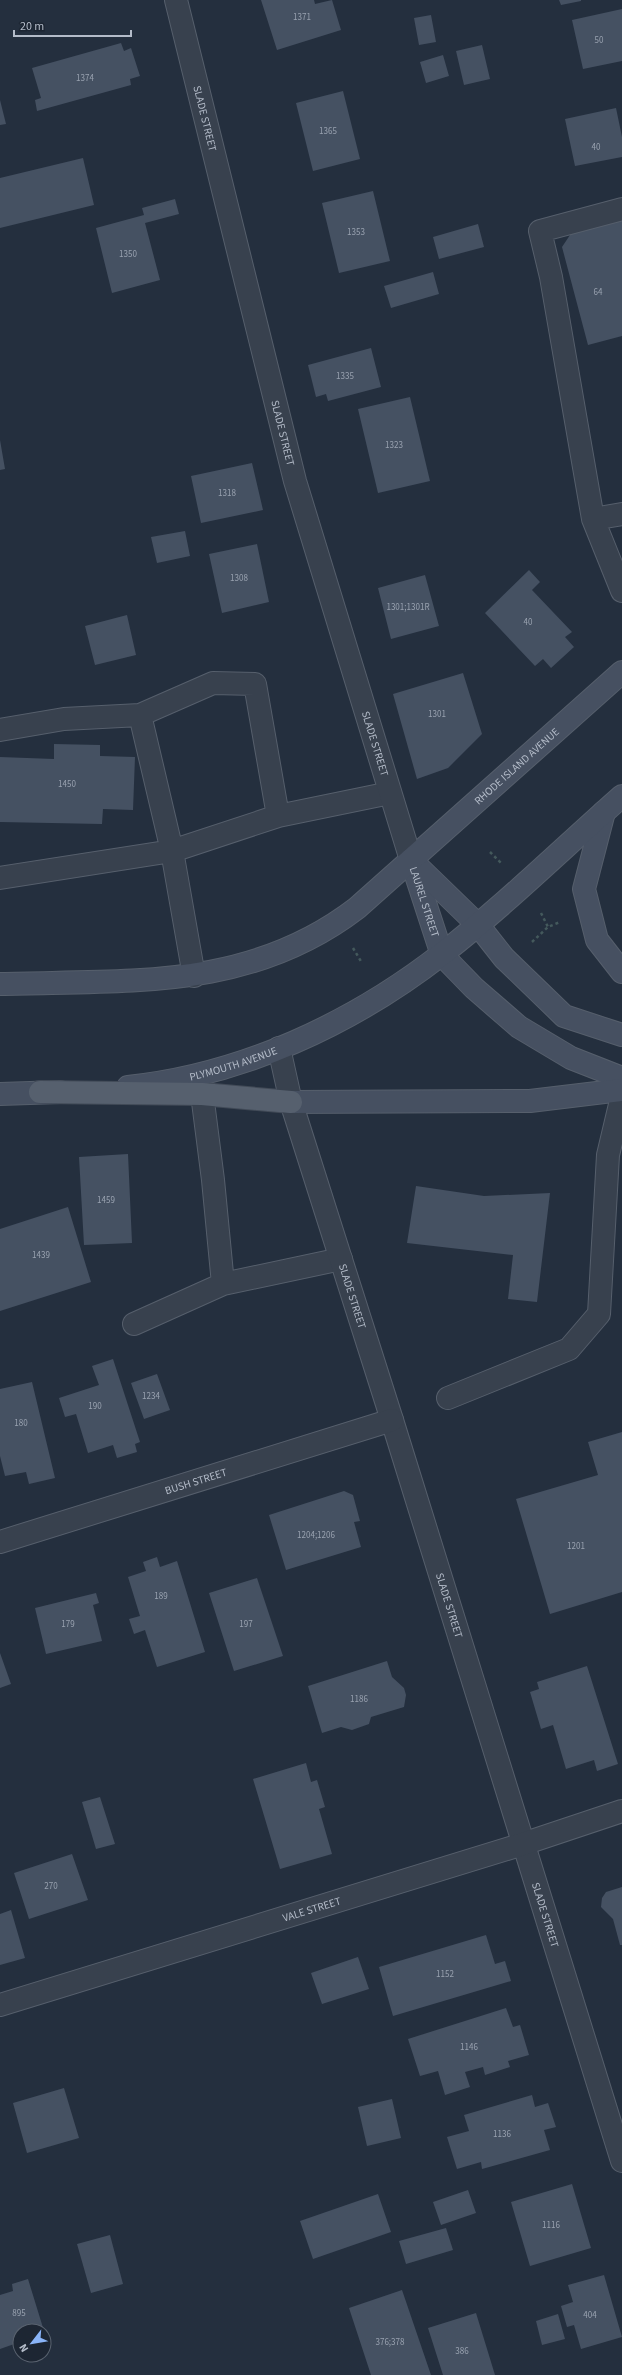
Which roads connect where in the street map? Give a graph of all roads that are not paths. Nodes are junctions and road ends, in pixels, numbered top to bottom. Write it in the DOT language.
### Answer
graph roads {
  1 [pos="176,0"];
  2 [pos="622,209"];
  3 [pos="622,514"];
  4 [pos="593,519"];
  5 [pos="622,591"];
  6 [pos="622,672"];
  7 [pos="140,715"];
  8 [pos="0,730"];
  9 [pos="390,793"];
  10 [pos="622,796"];
  11 [pos="604,812"];
  12 [pos="278,816"];
  13 [pos="172,851"];
  14 [pos="410,860"];
  15 [pos="0,878"];
  16 [pos="478,925"];
  17 [pos="442,954"];
  18 [pos="622,972"];
  19 [pos="194,976"];
  20 [pos="0,984"];
  21 [pos="622,1035"];
  22 [pos="279,1048"];
  23 [pos="622,1078"];
  24 [pos="622,1090"];
  25 [pos="40,1092"];
  26 [pos="0,1094"];
  27 [pos="202,1094"];
  28 [pos="622,1096"];
  29 [pos="290,1102"];
  30 [pos="340,1259"];
  31 [pos="223,1284"];
  32 [pos="134,1324"];
  33 [pos="448,1398"];
  34 [pos="392,1420"];
  35 [pos="0,1542"];
  36 [pos="622,1811"];
  37 [pos="523,1844"];
  38 [pos="0,2005"];
  39 [pos="622,2162"];
  1 -- 9 [label="street, SLADE STREET"];
  2 -- 4 [label="street"];
  3 -- 4 [label="street"];
  4 -- 5 [label="street"];
  6 -- 14 [label="main road, RHODE ISLAND AVENUE"];
  7 -- 8 [label="street"];
  7 -- 12 [label="street"];
  7 -- 13 [label="street"];
  9 -- 12 [label="street"];
  9 -- 14 [label="street, SLADE STREET"];
  10 -- 11 [label="main road"];
  11 -- 16 [label="main road"];
  11 -- 18 [label="main road"];
  12 -- 13 [label="street"];
  13 -- 15 [label="street"];
  13 -- 19 [label="street"];
  14 -- 16 [label="main road, LAUREL STREET"];
  14 -- 17 [label="main road, LAUREL STREET"];
  14 -- 19 [label="main road"];
  16 -- 17 [label="main road"];
  16 -- 21 [label="main road, LAUREL STREET"];
  17 -- 22 [label="main road, PLYMOUTH AVENUE"];
  17 -- 23 [label="main road, LAUREL STREET"];
  19 -- 20 [label="main road"];
  22 -- 25 [label="main road, PLYMOUTH AVENUE"];
  22 -- 29 [label="street, SLADE STREET"];
  24 -- 29 [label="main road"];
  25 -- 26 [label="main road, PLYMOUTH AVENUE"];
  25 -- 27 [label="main road"];
  27 -- 29 [label="main road"];
  27 -- 31 [label="street"];
  28 -- 33 [label="street"];
  29 -- 30 [label="street, SLADE STREET"];
  30 -- 31 [label="street"];
  30 -- 34 [label="street, SLADE STREET"];
  31 -- 32 [label="street"];
  34 -- 35 [label="street, BUSH STREET"];
  34 -- 37 [label="street, SLADE STREET"];
  36 -- 37 [label="street, VALE STREET"];
  37 -- 38 [label="street, VALE STREET"];
  37 -- 39 [label="street, SLADE STREET"];
}
